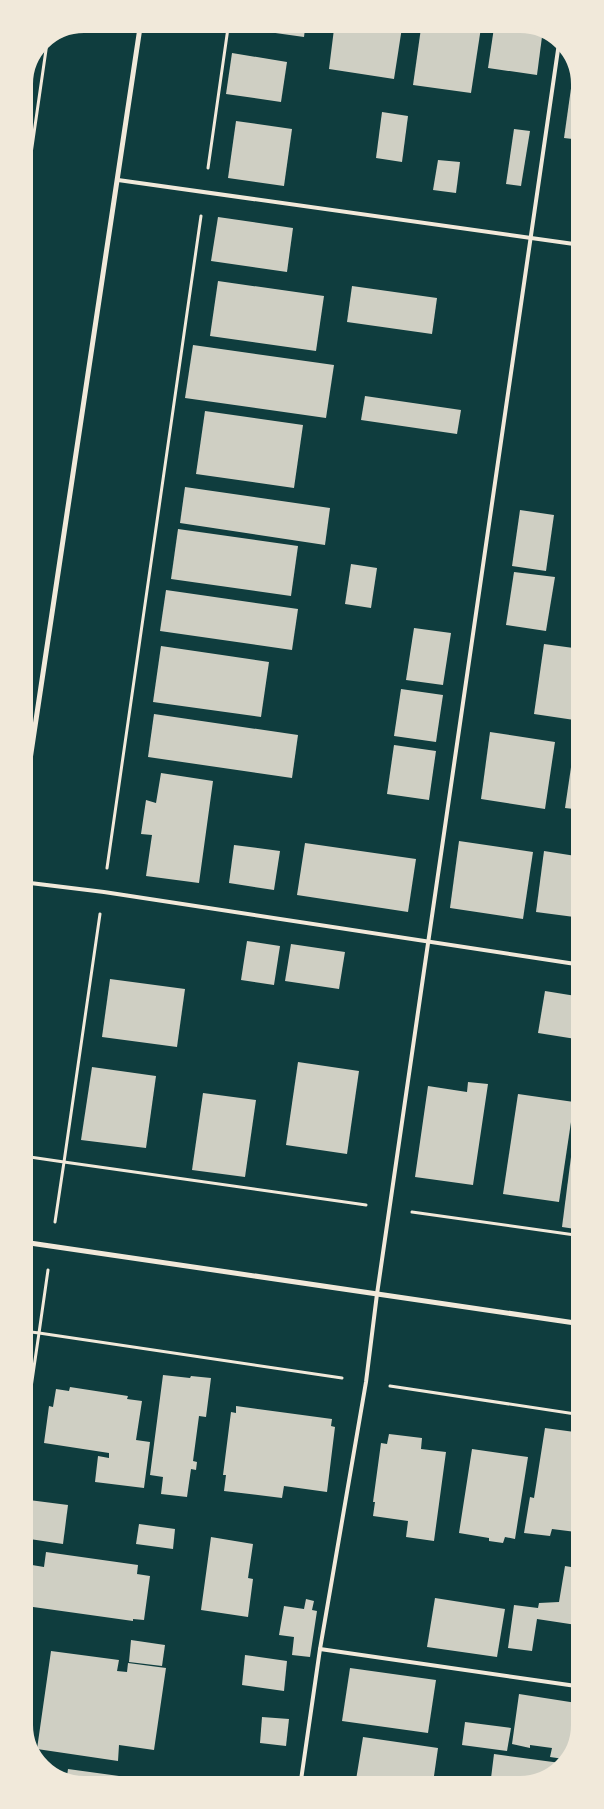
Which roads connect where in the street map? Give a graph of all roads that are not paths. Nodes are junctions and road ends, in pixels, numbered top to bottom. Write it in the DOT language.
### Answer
graph roads {
  1 [pos="140,30"];
  2 [pos="558,47"];
  3 [pos="118,180"];
  4 [pos="531,238"];
  5 [pos="574,244"];
  6 [pos="30,760"];
  7 [pos="30,883"];
  8 [pos="428,942"];
  9 [pos="574,964"];
  10 [pos="30,1243"];
  11 [pos="378,1294"];
  12 [pos="574,1323"];
  13 [pos="320,1649"];
  14 [pos="574,1686"];
  15 [pos="301,1779"];
  1 -- 3 [label="street"];
  2 -- 4 [label="lane"];
  3 -- 4 [label="lane"];
  3 -- 6 [label="street"];
  4 -- 5 [label="lane"];
  4 -- 8 [label="lane"];
  7 -- 8 [label="lane"];
  8 -- 9 [label="lane"];
  8 -- 11 [label="lane"];
  10 -- 11 [label="street"];
  11 -- 12 [label="street"];
  11 -- 13 [label="lane"];
  13 -- 14 [label="lane"];
  13 -- 15 [label="lane"];
}
